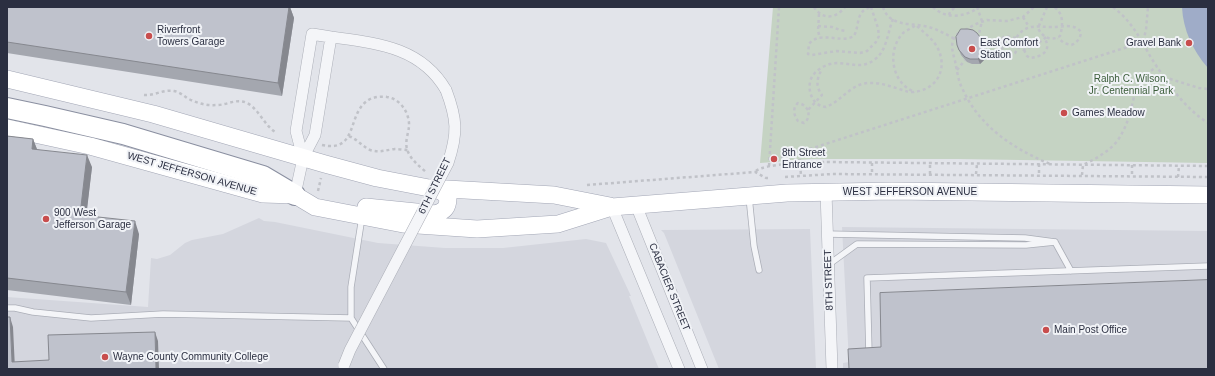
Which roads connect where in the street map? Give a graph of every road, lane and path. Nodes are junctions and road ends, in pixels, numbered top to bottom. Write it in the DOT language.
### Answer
graph roads {
  1 [pos="779,7"];
  2 [pos="814,7"];
  3 [pos="845,7"];
  4 [pos="871,7"];
  5 [pos="883,7"];
  6 [pos="933,7"];
  7 [pos="955,7"];
  8 [pos="978,7"];
  9 [pos="1034,7"];
  10 [pos="1047,7"];
  11 [pos="1054,7"];
  12 [pos="1113,7"];
  13 [pos="1148,7"];
  14 [pos="819,14"];
  15 [pos="949,15"];
  16 [pos="1023,17"];
  17 [pos="892,19"];
  18 [pos="982,21"];
  19 [pos="916,25"];
  20 [pos="818,26"];
  21 [pos="1039,26"];
  22 [pos="1062,26"];
  23 [pos="1029,27"];
  24 [pos="846,31"];
  25 [pos="331,37"];
  26 [pos="820,38"];
  27 [pos="953,38"];
  28 [pos="978,38"];
  29 [pos="1016,38"];
  30 [pos="1046,38"];
  31 [pos="1058,38"];
  32 [pos="1143,42"];
  33 [pos="1019,47"];
  34 [pos="1024,50"];
  35 [pos="965,60"];
  36 [pos="1157,66"];
  37 [pos="824,67"];
  38 [pos="957,71"];
  39 [pos="1164,77"];
  40 [pos="7,79"];
  41 [pos="1208,89"];
  42 [pos="915,92"];
  43 [pos="137,93"];
  44 [pos="967,98"];
  45 [pos="815,102"];
  46 [pos="7,108"];
  47 [pos="808,110"];
  48 [pos="1208,123"];
  49 [pos="7,128"];
  50 [pos="279,134"];
  51 [pos="349,136"];
  52 [pos="323,146"];
  53 [pos="408,150"];
  54 [pos="799,152"];
  55 [pos="303,158"];
  56 [pos="769,160"];
  57 [pos="872,163"];
  58 [pos="930,163"];
  59 [pos="800,164"];
  60 [pos="977,164"];
  61 [pos="1039,164"];
  62 [pos="1053,164"];
  63 [pos="1082,165"];
  64 [pos="1132,165"];
  65 [pos="768,166"];
  66 [pos="1179,166"];
  67 [pos="1208,166"];
  68 [pos="755,172"];
  69 [pos="872,174"];
  70 [pos="930,174"];
  71 [pos="976,174"];
  72 [pos="801,175"];
  73 [pos="1039,175"];
  74 [pos="1082,175"];
  75 [pos="322,176"];
  76 [pos="1132,176"];
  77 [pos="780,177"];
  78 [pos="1178,177"];
  79 [pos="1208,177"];
  80 [pos="774,178"];
  81 [pos="428,180"];
  82 [pos="647,181"];
  83 [pos="318,191"];
  84 [pos="826,192"];
  85 [pos="295,195"];
  86 [pos="749,196"];
  87 [pos="1208,196"];
  88 [pos="636,205"];
  89 [pos="612,207"];
  90 [pos="332,210"];
  91 [pos="362,216"];
  92 [pos="827,234"];
  93 [pos="1055,242"];
  94 [pos="828,266"];
  95 [pos="1208,266"];
  96 [pos="760,270"];
  97 [pos="1071,271"];
  98 [pos="7,308"];
  99 [pos="351,318"];
  100 [pos="869,354"];
  101 [pos="344,367"];
  102 [pos="384,369"];
  103 [pos="679,369"];
  104 [pos="702,369"];
  105 [pos="832,369"];
  1 -- 56 [label="path"];
  2 -- 14 [label="path"];
  3 -- 14 [label="path"];
  4 -- 26 [label="path"];
  4 -- 26 [label="path"];
  5 -- 17 [label="path"];
  6 -- 15 [label="path"];
  7 -- 15 [label="path"];
  8 -- 15 [label="path"];
  8 -- 18 [label="path"];
  9 -- 16 [label="path"];
  10 -- 21 [label="path"];
  11 -- 22 [label="path"];
  12 -- 32 [label="path"];
  13 -- 32 [label="path"];
  14 -- 20 [label="path"];
  16 -- 18 [label="path"];
  16 -- 23 [label="path"];
  17 -- 19 [label="path"];
  17 -- 37 [label="path"];
  18 -- 27 [label="path"];
  18 -- 28 [label="path"];
  19 -- 27 [label="path"];
  19 -- 42 [label="path"];
  19 -- 42 [label="path"];
  20 -- 24 [label="path"];
  20 -- 26 [label="path"];
  21 -- 22 [label="path"];
  21 -- 23 [label="path"];
  21 -- 30 [label="path"];
  22 -- 31 [label="path"];
  22 -- 31 [label="path"];
  23 -- 29 [label="path"];
  25 -- 55 [label="street"];
  25 -- 55 [label="street, 6TH STREET"];
  25 -- 101 [label="street, 6TH STREET, bridge"];
  27 -- 38 [label="path"];
  29 -- 33 [label="path"];
  29 -- 33 [label="path"];
  30 -- 31 [label="path"];
  30 -- 34 [label="path"];
  30 -- 34 [label="path"];
  32 -- 36 [label="path"];
  32 -- 44 [label="path"];
  33 -- 34 [label="path"];
  35 -- 38 [label="path"];
  36 -- 39 [label="path"];
  36 -- 63 [label="path"];
  37 -- 45 [label="path"];
  37 -- 45 [label="path"];
  38 -- 44 [label="path"];
  39 -- 41 [label="path"];
  39 -- 48 [label="path"];
  40 -- 55 [label="main road, WEST JEFFERSON AVENUE"];
  42 -- 45 [label="path"];
  43 -- 50 [label="path"];
  44 -- 54 [label="path"];
  44 -- 62 [label="path"];
  45 -- 47 [label="path"];
  46 -- 85 [label="highway"];
  47 -- 47 [label="path"];
  49 -- 85 [label="main road, WEST JEFFERSON AVENUE"];
  51 -- 52 [label="path"];
  51 -- 53 [label="path"];
  51 -- 53 [label="path"];
  53 -- 81 [label="path"];
  54 -- 56 [label="path"];
  54 -- 59 [label="path"];
  55 -- 81 [label="main road, WEST JEFFERSON AVENUE"];
  55 -- 85 [label="street"];
  56 -- 65 [label="path"];
  57 -- 58 [label="path"];
  57 -- 59 [label="path"];
  57 -- 69 [label="path"];
  58 -- 60 [label="path"];
  58 -- 70 [label="path"];
  59 -- 65 [label="path"];
  59 -- 72 [label="path"];
  60 -- 61 [label="path"];
  60 -- 71 [label="path"];
  61 -- 62 [label="path"];
  61 -- 73 [label="path"];
  62 -- 63 [label="path"];
  63 -- 64 [label="path"];
  63 -- 74 [label="path"];
  64 -- 66 [label="path"];
  64 -- 76 [label="path"];
  65 -- 68 [label="path"];
  66 -- 67 [label="path"];
  66 -- 78 [label="path"];
  68 -- 80 [label="path"];
  68 -- 82 [label="path"];
  69 -- 70 [label="path"];
  69 -- 72 [label="path"];
  70 -- 71 [label="path"];
  71 -- 73 [label="path"];
  72 -- 77 [label="path"];
  73 -- 74 [label="path"];
  74 -- 76 [label="path"];
  75 -- 83 [label="path"];
  76 -- 78 [label="path"];
  78 -- 79 [label="path"];
  81 -- 89 [label="main road, WEST JEFFERSON AVENUE"];
  81 -- 90 [label="main road"];
  84 -- 86 [label="main road, WEST JEFFERSON AVENUE"];
  84 -- 87 [label="main road, WEST JEFFERSON AVENUE"];
  84 -- 92 [label="street, 8TH STREET"];
  85 -- 90 [label="main road, WEST JEFFERSON AVENUE"];
  86 -- 88 [label="main road, WEST JEFFERSON AVENUE"];
  86 -- 96 [label="lane"];
  88 -- 89 [label="main road, WEST JEFFERSON AVENUE"];
  88 -- 104 [label="street, CABACIER STREET"];
  89 -- 91 [label="main road, WEST JEFFERSON AVENUE"];
  89 -- 103 [label="street"];
  90 -- 91 [label="main road, WEST JEFFERSON AVENUE"];
  91 -- 99 [label="lane"];
  92 -- 93 [label="lane"];
  92 -- 94 [label="street, 8TH STREET"];
  93 -- 94 [label="lane"];
  93 -- 97 [label="lane"];
  94 -- 105 [label="street, 8TH STREET"];
  95 -- 97 [label="lane"];
  97 -- 100 [label="lane"];
  98 -- 99 [label="lane"];
  99 -- 102 [label="lane"];
}
